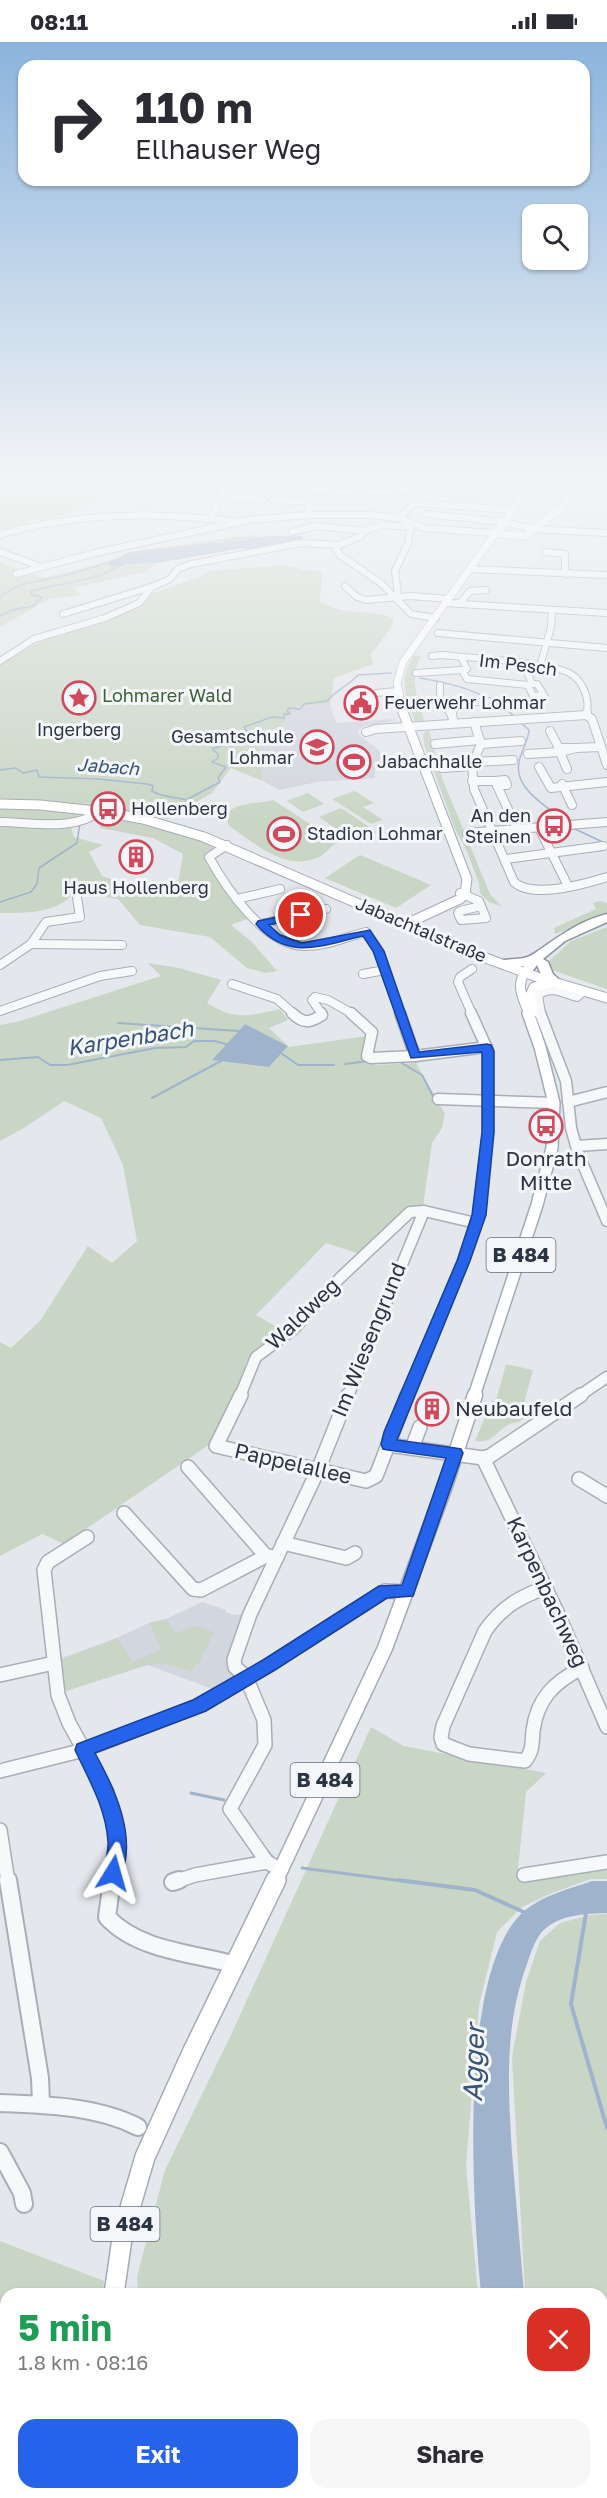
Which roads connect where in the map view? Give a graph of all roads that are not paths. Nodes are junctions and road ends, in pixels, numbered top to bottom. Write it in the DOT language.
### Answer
graph roads {
  1 [pos="136,592"];
  2 [pos="149,592"];
  3 [pos="352,592"];
  4 [pos="389,592"];
  5 [pos="398,592"];
  6 [pos="453,592"];
  7 [pos="469,592"];
  8 [pos="394,597"];
  9 [pos="447,600"];
  10 [pos="459,604"];
  11 [pos="552,610"];
  12 [pos="607,613"];
  13 [pos="63,614"];
  14 [pos="436,618"];
  15 [pos="438,633"];
  16 [pos="548,643"];
  17 [pos="607,648"];
  18 [pos="432,656"];
  19 [pos="462,659"];
  20 [pos="0,661"];
  21 [pos="541,663"];
  22 [pos="524,665"];
  23 [pos="464,670"];
  24 [pos="416,673"];
  25 [pos="440,685"];
  26 [pos="397,691"];
  27 [pos="376,693"];
  28 [pos="488,701"];
  29 [pos="454,704"];
  30 [pos="444,705"];
  31 [pos="450,713"];
  32 [pos="586,715"];
  33 [pos="474,722"];
  34 [pos="454,723"];
  35 [pos="409,726"];
  36 [pos="549,731"];
  37 [pos="366,732"];
  38 [pos="521,741"];
  39 [pos="481,742"];
  40 [pos="435,744"];
  41 [pos="600,747"];
  42 [pos="559,750"];
  43 [pos="528,754"];
  44 [pos="513,759"];
  45 [pos="472,764"];
  46 [pos="607,765"];
  47 [pos="442,768"];
  48 [pos="539,768"];
  49 [pos="567,769"];
  50 [pos="472,781"];
  51 [pos="607,782"];
  52 [pos="563,787"];
  53 [pos="0,804"];
  54 [pos="572,805"];
  55 [pos="100,811"];
  56 [pos="0,822"];
  57 [pos="607,822"];
  58 [pos="539,828"];
  59 [pos="517,829"];
  60 [pos="493,831"];
  61 [pos="467,833"];
  62 [pos="227,846"];
  63 [pos="603,846"];
  64 [pos="552,855"];
  65 [pos="506,859"];
  66 [pos="607,877"];
  67 [pos="568,886"];
  68 [pos="280,890"];
  69 [pos="461,893"];
  70 [pos="77,897"];
  71 [pos="237,899"];
  72 [pos="481,906"];
  73 [pos="326,909"];
  74 [pos="420,918"];
  75 [pos="607,920"];
  76 [pos="402,922"];
  77 [pos="261,924"];
  78 [pos="424,932"];
  79 [pos="31,944"];
  80 [pos="122,945"];
  81 [pos="539,960"];
  82 [pos="502,964"];
  83 [pos="0,965"];
  84 [pos="472,969"];
  85 [pos="385,970"];
  86 [pos="132,971"];
  87 [pos="363,974"];
  88 [pos="526,977"];
  89 [pos="557,983"];
  90 [pos="232,984"];
  91 [pos="584,991"];
  92 [pos="607,998"];
  93 [pos="0,1011"];
  94 [pos="538,1037"];
  95 [pos="487,1047"];
  96 [pos="415,1056"];
  97 [pos="607,1092"];
  98 [pos="438,1099"];
  99 [pos="489,1101"];
  100 [pos="568,1102"];
  101 [pos="554,1103"];
  102 [pos="607,1144"];
  103 [pos="577,1146"];
  104 [pos="424,1211"];
  105 [pos="607,1221"];
  106 [pos="476,1223"];
  107 [pos="607,1377"];
  108 [pos="420,1427"];
  109 [pos="388,1444"];
  110 [pos="216,1446"];
  111 [pos="412,1448"];
  112 [pos="455,1453"];
  113 [pos="483,1458"];
  114 [pos="188,1467"];
  115 [pos="318,1470"];
  116 [pos="579,1479"];
  117 [pos="607,1496"];
  118 [pos="124,1513"];
  119 [pos="87,1537"];
  120 [pos="283,1543"];
  121 [pos="356,1552"];
  122 [pos="272,1556"];
  123 [pos="545,1588"];
  124 [pos="407,1592"];
  125 [pos="54,1663"];
  126 [pos="582,1668"];
  127 [pos="0,1675"];
  128 [pos="246,1677"];
  129 [pos="607,1727"];
  130 [pos="84,1750"];
  131 [pos="0,1771"];
  132 [pos="0,1830"];
  133 [pos="607,1862"];
  134 [pos="274,1866"];
  135 [pos="524,1875"];
  136 [pos="173,1882"];
  137 [pos="236,1965"];
  138 [pos="0,2103"];
  139 [pos="41,2104"];
  140 [pos="138,2127"];
  141 [pos="0,2152"];
  142 [pos="24,2204"];
  143 [pos="115,2288"];
  1 -- 13 [label="street"];
  2 -- 20 [label="street"];
  3 -- 8 [label="street"];
  4 -- 8 [label="street"];
  5 -- 8 [label="street"];
  6 -- 9 [label="main road"];
  7 -- 10 [label="street"];
  8 -- 9 [label="street"];
  8 -- 14 [label="street"];
  9 -- 10 [label="street"];
  9 -- 14 [label="main road"];
  10 -- 11 [label="street"];
  11 -- 12 [label="street"];
  11 -- 16 [label="street"];
  14 -- 26 [label="main road"];
  15 -- 16 [label="street"];
  16 -- 17 [label="street"];
  16 -- 21 [label="street"];
  18 -- 19 [label="street, Im Pesch"];
  19 -- 22 [label="street, Im Pesch"];
  19 -- 23 [label="street"];
  22 -- 23 [label="street"];
  22 -- 32 [label="street, Im Pesch"];
  23 -- 24 [label="street"];
  25 -- 30 [label="street"];
  26 -- 27 [label="street"];
  26 -- 35 [label="main road"];
  28 -- 29 [label="street"];
  29 -- 30 [label="street"];
  29 -- 31 [label="street"];
  30 -- 31 [label="street"];
  31 -- 34 [label="street"];
  32 -- 33 [label="street"];
  32 -- 41 [label="street, Im Pesch"];
  33 -- 34 [label="street"];
  33 -- 39 [label="street"];
  34 -- 35 [label="street"];
  35 -- 37 [label="street"];
  35 -- 69 [label="main road"];
  36 -- 42 [label="street"];
  38 -- 39 [label="street"];
  39 -- 40 [label="street"];
  39 -- 45 [label="street"];
  41 -- 42 [label="street"];
  41 -- 46 [label="street, Im Pesch"];
  42 -- 43 [label="street"];
  42 -- 49 [label="street"];
  44 -- 45 [label="street"];
  45 -- 47 [label="street"];
  45 -- 50 [label="street"];
  48 -- 52 [label="street"];
  50 -- 59 [label="street"];
  50 -- 60 [label="street"];
  51 -- 52 [label="street"];
  52 -- 54 [label="street"];
  53 -- 55 [label="main road, Jabachtalstraße"];
  55 -- 56 [label="street"];
  55 -- 62 [label="main road, Jabachtalstraße"];
  57 -- 58 [label="street"];
  58 -- 59 [label="street"];
  58 -- 64 [label="street"];
  59 -- 60 [label="street"];
  60 -- 61 [label="street"];
  60 -- 65 [label="street"];
  62 -- 71 [label="street"];
  62 -- 76 [label="main road, Jabachtalstraße"];
  63 -- 64 [label="street"];
  64 -- 65 [label="street"];
  64 -- 67 [label="street"];
  65 -- 67 [label="street"];
  66 -- 67 [label="street"];
  68 -- 71 [label="street"];
  69 -- 72 [label="street"];
  69 -- 74 [label="main road"];
  69 -- 76 [label="main road"];
  70 -- 79 [label="street"];
  71 -- 77 [label="street"];
  73 -- 77 [label="street"];
  74 -- 76 [label="main road"];
  74 -- 78 [label="main road"];
  75 -- 81 [label="highway"];
  76 -- 78 [label="main road, Jabachtalstraße"];
  77 -- 85 [label="street"];
  78 -- 82 [label="main road, Jabachtalstraße"];
  79 -- 80 [label="street"];
  79 -- 83 [label="street"];
  81 -- 82 [label="highway"];
  81 -- 88 [label="highway"];
  81 -- 89 [label="highway"];
  82 -- 88 [label="main road"];
  84 -- 95 [label="street"];
  85 -- 87 [label="street"];
  85 -- 96 [label="street"];
  86 -- 93 [label="street"];
  88 -- 89 [label="main road"];
  88 -- 94 [label="main road, B 484"];
  89 -- 91 [label="main road"];
  89 -- 94 [label="main road"];
  90 -- 96 [label="street"];
  91 -- 92 [label="main road"];
  91 -- 100 [label="street"];
  94 -- 101 [label="main road, B 484"];
  95 -- 96 [label="street"];
  95 -- 99 [label="street, Pappelallee"];
  97 -- 100 [label="street"];
  98 -- 99 [label="street"];
  99 -- 101 [label="street"];
  99 -- 106 [label="street, Pappelallee"];
  100 -- 103 [label="street"];
  101 -- 112 [label="main road, B 484"];
  102 -- 103 [label="street"];
  103 -- 105 [label="street"];
  104 -- 106 [label="street"];
  104 -- 110 [label="street, Waldweg"];
  104 -- 115 [label="street, Im Wiesengrund"];
  106 -- 109 [label="street, Pappelallee"];
  107 -- 113 [label="street"];
  108 -- 111 [label="street"];
  109 -- 111 [label="street"];
  109 -- 115 [label="street, Pappelallee"];
  110 -- 115 [label="street, Pappelallee"];
  111 -- 112 [label="street"];
  112 -- 113 [label="street"];
  112 -- 124 [label="main road, B 484"];
  113 -- 123 [label="street, Karpenbachweg"];
  114 -- 122 [label="street"];
  115 -- 120 [label="street, Im Wiesengrund"];
  116 -- 117 [label="street"];
  118 -- 122 [label="street"];
  119 -- 125 [label="street"];
  120 -- 121 [label="street"];
  120 -- 122 [label="street, Im Wiesengrund"];
  122 -- 128 [label="street, Im Wiesengrund"];
  123 -- 126 [label="street, Karpenbachweg"];
  123 -- 126 [label="street"];
  124 -- 128 [label="street"];
  124 -- 134 [label="main road, B 484"];
  125 -- 127 [label="street"];
  125 -- 130 [label="street"];
  126 -- 129 [label="street, Karpenbachweg"];
  128 -- 130 [label="street"];
  128 -- 134 [label="street, Im Wiesengrund"];
  130 -- 131 [label="street"];
  130 -- 137 [label="street"];
  132 -- 139 [label="street"];
  133 -- 135 [label="street"];
  134 -- 136 [label="street"];
  134 -- 137 [label="main road, B 484"];
  137 -- 143 [label="main road, B 484"];
  138 -- 139 [label="street"];
  139 -- 140 [label="street"];
  141 -- 142 [label="street"];
}
